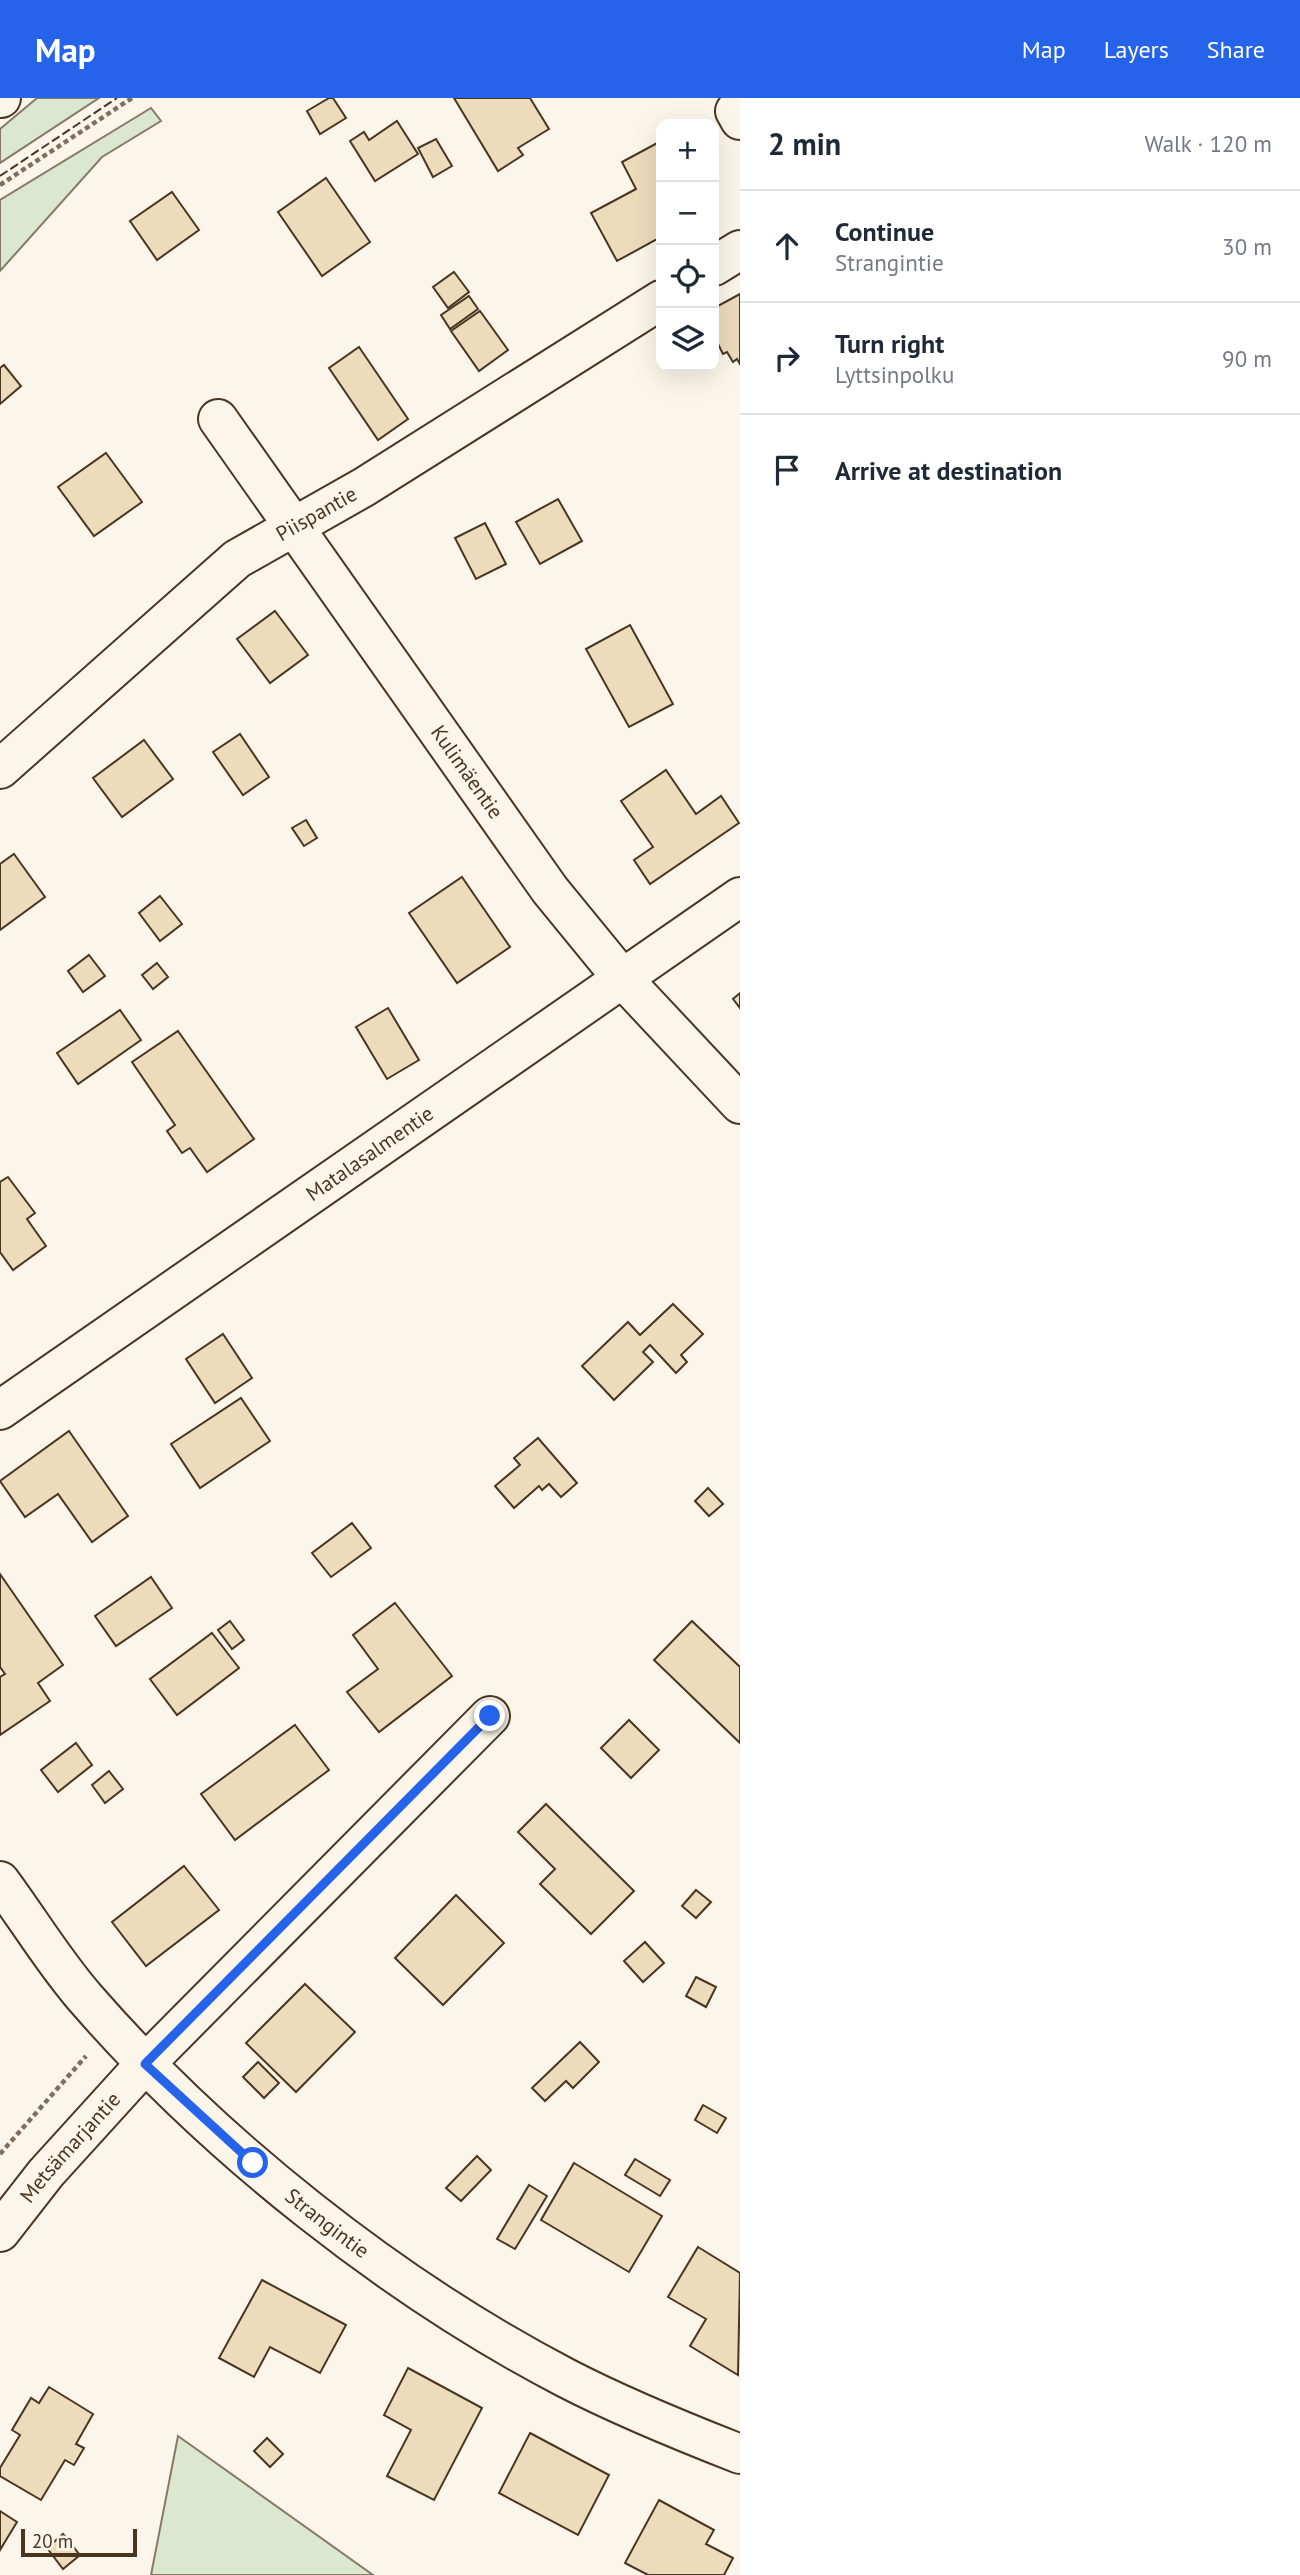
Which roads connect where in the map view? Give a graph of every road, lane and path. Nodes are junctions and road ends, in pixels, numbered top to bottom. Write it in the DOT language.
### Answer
graph roads {
  1 [pos="132,98"];
  2 [pos="0,185"];
  3 [pos="740,250"];
  4 [pos="719,263"];
  5 [pos="656,303"];
  6 [pos="218,419"];
  7 [pos="294,527"];
  8 [pos="0,769"];
  9 [pos="740,897"];
  10 [pos="622,978"];
  11 [pos="740,1104"];
  12 [pos="0,1410"];
  13 [pos="490,1716"];
  14 [pos="0,1881"];
  15 [pos="92,2050"];
  16 [pos="145,2064"];
  17 [pos="0,2154"];
  18 [pos="0,2232"];
  19 [pos="740,2454"];
  1 -- 2 [label="path"];
  3 -- 4 [label="street"];
  5 -- 7 [label="street, Piispantie"];
  6 -- 7 [label="street, Kulimäentie"];
  7 -- 8 [label="street, Piispantie"];
  7 -- 10 [label="street, Kulimäentie"];
  9 -- 10 [label="street, Matalasalmentie"];
  10 -- 11 [label="street, Kulimäentie"];
  10 -- 12 [label="street, Matalasalmentie"];
  13 -- 16 [label="street, Metsämarjantie"];
  14 -- 16 [label="street, Strangintie"];
  15 -- 17 [label="path"];
  16 -- 18 [label="street, Metsämarjantie"];
  16 -- 19 [label="street, Strangintie"];
}
